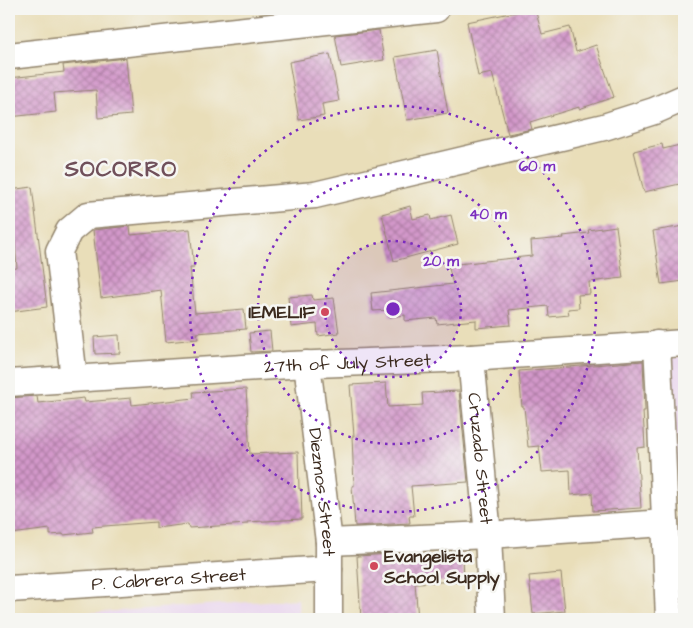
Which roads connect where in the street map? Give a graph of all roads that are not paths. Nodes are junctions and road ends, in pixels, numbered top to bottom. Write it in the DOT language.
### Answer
graph roads {
  1 [pos="436,9"];
  2 [pos="283,17"];
  3 [pos="9,56"];
  4 [pos="684,98"];
  5 [pos="684,343"];
  6 [pos="657,344"];
  7 [pos="471,358"];
  8 [pos="307,364"];
  9 [pos="74,378"];
  10 [pos="9,383"];
  11 [pos="665,523"];
  12 [pos="488,535"];
  13 [pos="329,542"];
  14 [pos="329,569"];
  15 [pos="9,589"];
  16 [pos="329,619"];
  17 [pos="492,619"];
  18 [pos="669,619"];
  1 -- 2 [label="street"];
  2 -- 3 [label="street"];
  4 -- 9 [label="street"];
  5 -- 6 [label="street, 27th of July Street"];
  6 -- 7 [label="street, 27th of July Street"];
  6 -- 11 [label="street"];
  7 -- 8 [label="street, 27th of July Street"];
  7 -- 12 [label="street, Cruzado Street"];
  8 -- 9 [label="street, 27th of July Street"];
  8 -- 13 [label="street, Diezmos Street"];
  9 -- 10 [label="street, 27th of July Street"];
  11 -- 12 [label="street"];
  11 -- 18 [label="street"];
  12 -- 13 [label="street"];
  12 -- 17 [label="street, Cruzado Street"];
  13 -- 14 [label="street, Diezmos Street"];
  14 -- 15 [label="street, P. Cabrera Street"];
  14 -- 16 [label="street, Diezmos Street"];
}
